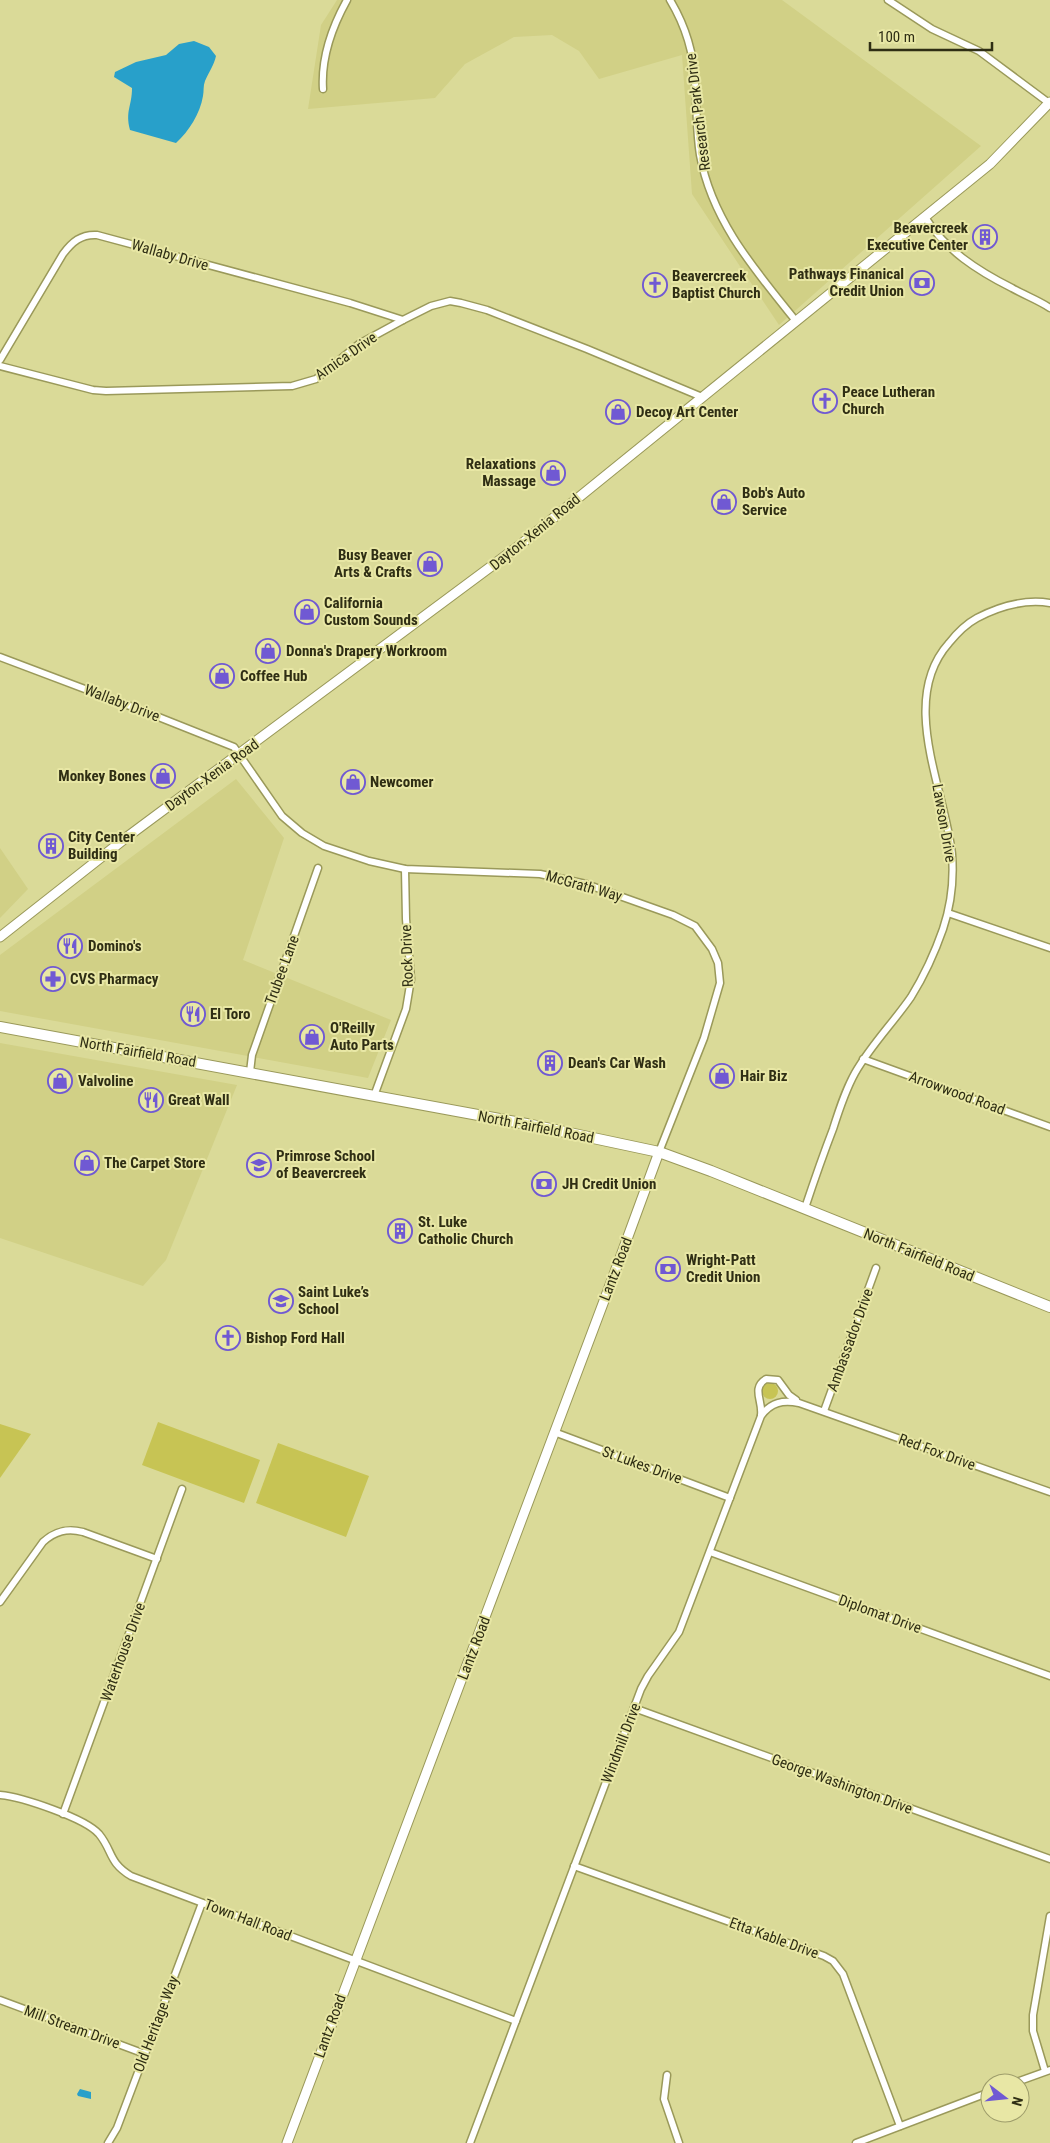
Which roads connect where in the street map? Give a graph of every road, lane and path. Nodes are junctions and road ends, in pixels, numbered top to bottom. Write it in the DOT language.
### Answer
graph roads {
  1 [pos="347,0"];
  2 [pos="670,0"];
  3 [pos="888,0"];
  4 [pos="323,89"];
  5 [pos="1050,103"];
  6 [pos="925,217"];
  7 [pos="1050,308"];
  8 [pos="402,320"];
  9 [pos="796,321"];
  10 [pos="0,360"];
  11 [pos="0,366"];
  12 [pos="702,397"];
  13 [pos="1050,603"];
  14 [pos="0,657"];
  15 [pos="239,755"];
  16 [pos="318,868"];
  17 [pos="405,869"];
  18 [pos="948,913"];
  19 [pos="0,936"];
  20 [pos="1050,948"];
  21 [pos="0,1027"];
  22 [pos="863,1059"];
  23 [pos="250,1072"];
  24 [pos="374,1096"];
  25 [pos="1050,1127"];
  26 [pos="659,1152"];
  27 [pos="805,1208"];
  28 [pos="876,1268"];
  29 [pos="1050,1307"];
  30 [pos="799,1403"];
  31 [pos="824,1411"];
  32 [pos="761,1416"];
  33 [pos="554,1432"];
  34 [pos="182,1489"];
  35 [pos="1050,1492"];
  36 [pos="730,1498"];
  37 [pos="710,1552"];
  38 [pos="156,1559"];
  39 [pos="0,1602"];
  40 [pos="1050,1676"];
  41 [pos="634,1708"];
  42 [pos="0,1795"];
  43 [pos="63,1814"];
  44 [pos="1050,1859"];
  45 [pos="574,1866"];
  46 [pos="202,1902"];
  47 [pos="1050,1916"];
  48 [pos="354,1961"];
  49 [pos="0,2000"];
  50 [pos="516,2021"];
  51 [pos="145,2054"];
  52 [pos="1048,2070"];
  53 [pos="667,2075"];
  54 [pos="1030,2077"];
  55 [pos="980,2096"];
  56 [pos="900,2126"];
  57 [pos="108,2143"];
  58 [pos="286,2143"];
  59 [pos="470,2143"];
  60 [pos="678,2143"];
  61 [pos="856,2143"];
  1 -- 4 [label="street"];
  2 -- 9 [label="street, Research Park Drive"];
  3 -- 5 [label="street"];
  5 -- 6 [label="main road, Dayton-Xenia Road"];
  6 -- 7 [label="street"];
  6 -- 9 [label="main road, Dayton-Xenia Road"];
  8 -- 10 [label="street, Wallaby Drive"];
  8 -- 11 [label="street, Arnica Drive"];
  8 -- 12 [label="street, Arnica Drive"];
  9 -- 12 [label="main road, Dayton-Xenia Road"];
  12 -- 15 [label="main road, Dayton-Xenia Road"];
  13 -- 18 [label="street, Lawson Drive"];
  14 -- 15 [label="street, Wallaby Drive"];
  15 -- 17 [label="street, McGrath Way"];
  15 -- 19 [label="main road, Dayton-Xenia Road"];
  16 -- 23 [label="street, Trubee Lane"];
  17 -- 24 [label="street, Rock Drive"];
  17 -- 26 [label="street, McGrath Way"];
  18 -- 20 [label="street"];
  18 -- 22 [label="street, Lawson Drive"];
  21 -- 23 [label="main road, North Fairfield Road"];
  22 -- 25 [label="street, Arrowwood Road"];
  22 -- 27 [label="street, Lawson Drive"];
  23 -- 24 [label="main road, North Fairfield Road"];
  24 -- 26 [label="main road, North Fairfield Road"];
  26 -- 27 [label="main road, North Fairfield Road"];
  26 -- 33 [label="main road, Lantz Road"];
  27 -- 29 [label="main road, North Fairfield Road"];
  28 -- 31 [label="street, Ambassador Drive"];
  30 -- 31 [label="street"];
  30 -- 32 [label="street"];
  30 -- 32 [label="street"];
  31 -- 35 [label="street, Red Fox Drive"];
  32 -- 36 [label="street, Windmill Drive"];
  33 -- 36 [label="street, St Lukes Drive"];
  33 -- 48 [label="main road, Lantz Road"];
  34 -- 38 [label="street, Waterhouse Drive"];
  36 -- 37 [label="street, Windmill Drive"];
  37 -- 40 [label="street, Diplomat Drive"];
  37 -- 41 [label="street, Windmill Drive"];
  38 -- 39 [label="street"];
  38 -- 43 [label="street, Waterhouse Drive"];
  41 -- 44 [label="street, George Washington Drive"];
  41 -- 45 [label="street, Windmill Drive"];
  42 -- 43 [label="street, Town Hall Road"];
  43 -- 46 [label="street, Town Hall Road"];
  45 -- 50 [label="street, Windmill Drive"];
  45 -- 56 [label="street, Etta Kable Drive"];
  46 -- 48 [label="street, Town Hall Road"];
  46 -- 51 [label="street, Old Heritage Way"];
  47 -- 52 [label="street"];
  48 -- 50 [label="street, Town Hall Road"];
  48 -- 58 [label="main road, Lantz Road"];
  49 -- 51 [label="street, Mill Stream Drive"];
  50 -- 59 [label="street, Windmill Drive"];
  51 -- 57 [label="street, Old Heritage Way"];
  52 -- 54 [label="street"];
  53 -- 60 [label="street"];
  55 -- 56 [label="street"];
  56 -- 61 [label="street"];
}
